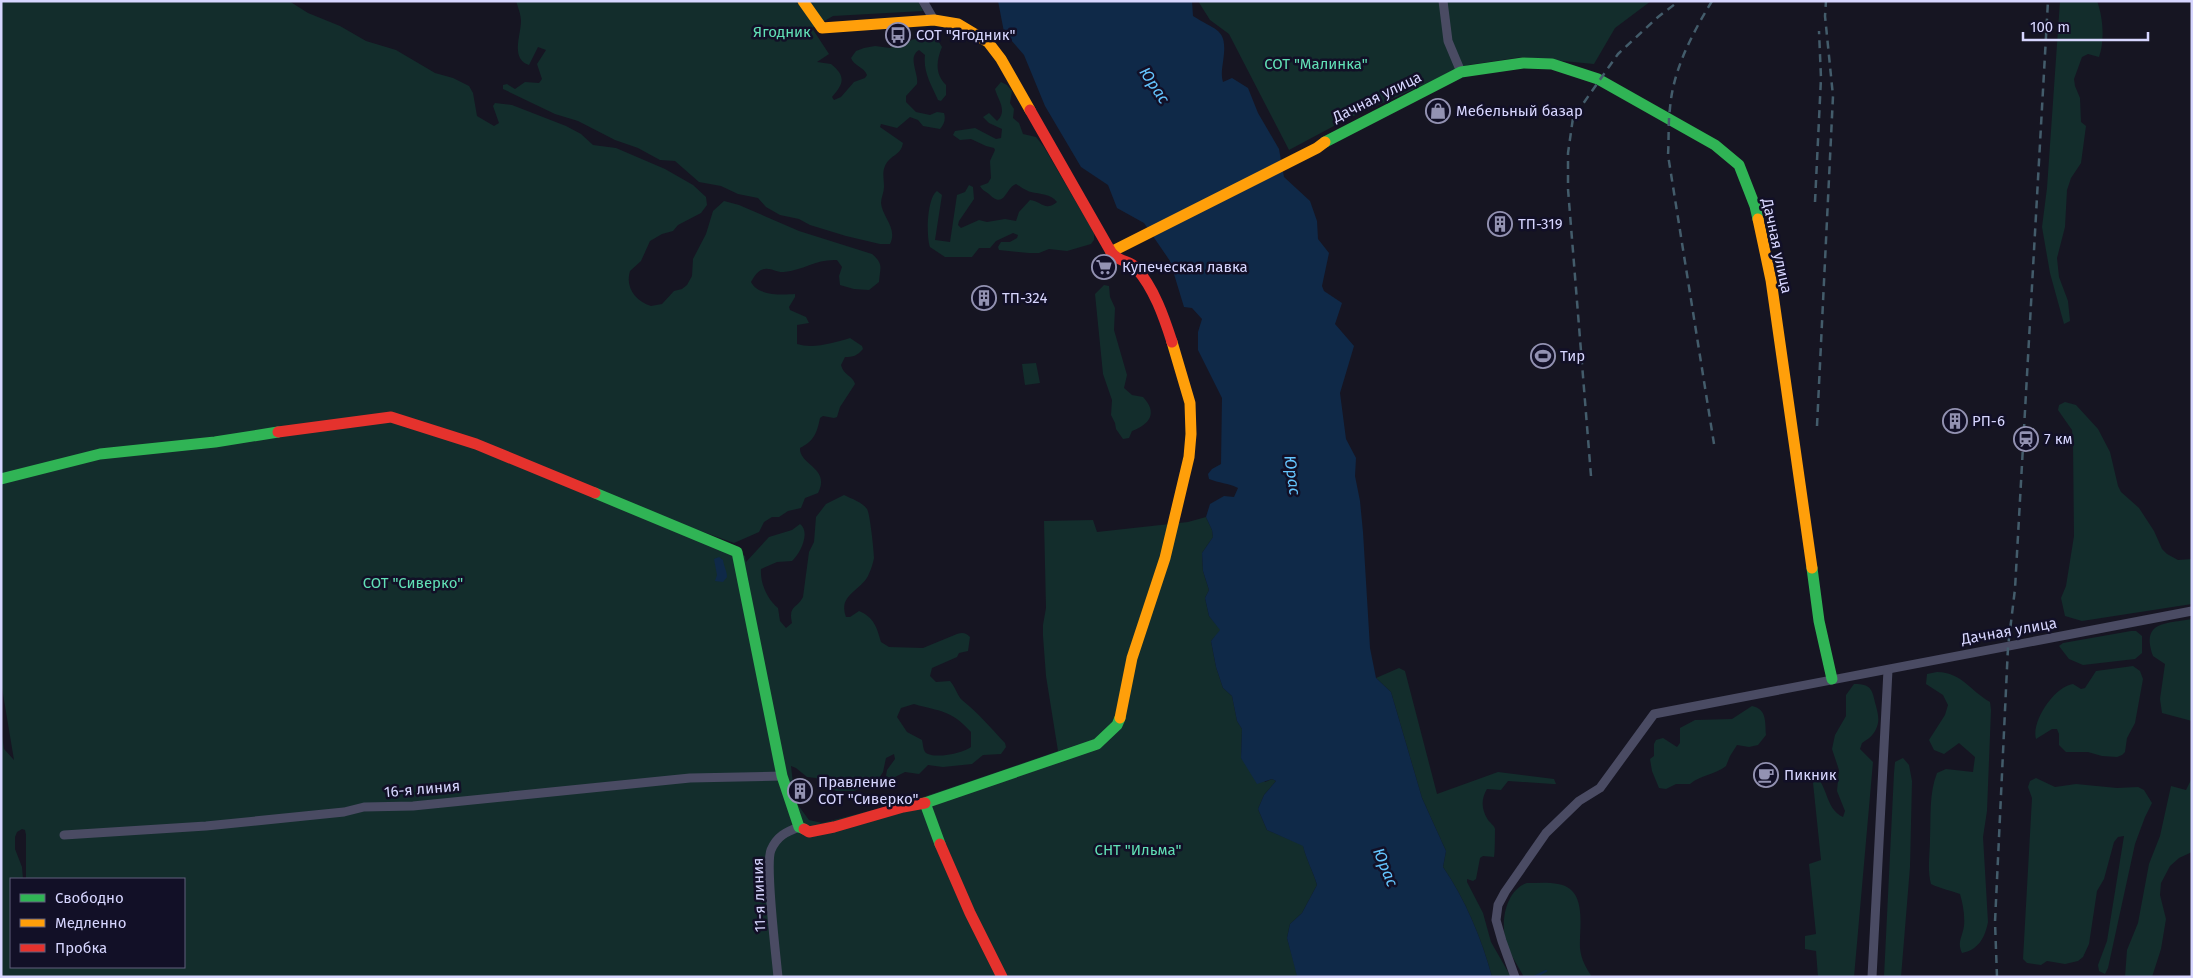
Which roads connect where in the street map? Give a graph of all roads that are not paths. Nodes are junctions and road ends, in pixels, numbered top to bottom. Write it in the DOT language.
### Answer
graph roads {
  1 [pos="803,1"];
  2 [pos="924,1"];
  3 [pos="1443,1"];
  4 [pos="934,20"];
  5 [pos="1461,72"];
  6 [pos="1111,252"];
  7 [pos="1,479"];
  8 [pos="2192,611"];
  9 [pos="1888,670"];
  10 [pos="1832,679"];
  11 [pos="782,776"];
  12 [pos="925,803"];
  13 [pos="799,827"];
  14 [pos="64,835"];
  15 [pos="778,977"];
  16 [pos="1002,977"];
  17 [pos="1515,977"];
  18 [pos="1872,977"];
  1 -- 4 [label="street"];
  2 -- 4 [label="street"];
  3 -- 5 [label="street"];
  4 -- 6 [label="street"];
  5 -- 6 [label="street, Дачная улица"];
  5 -- 10 [label="street, Дачная улица"];
  6 -- 12 [label="street"];
  7 -- 11 [label="street"];
  8 -- 9 [label="street, Дачная улица"];
  9 -- 10 [label="street, Дачная улица"];
  9 -- 18 [label="street"];
  10 -- 17 [label="street, Дачная улица"];
  11 -- 13 [label="street"];
  11 -- 14 [label="street, 16-я линия"];
  12 -- 13 [label="street"];
  12 -- 16 [label="street"];
  13 -- 15 [label="street, 11-я линия"];
}
